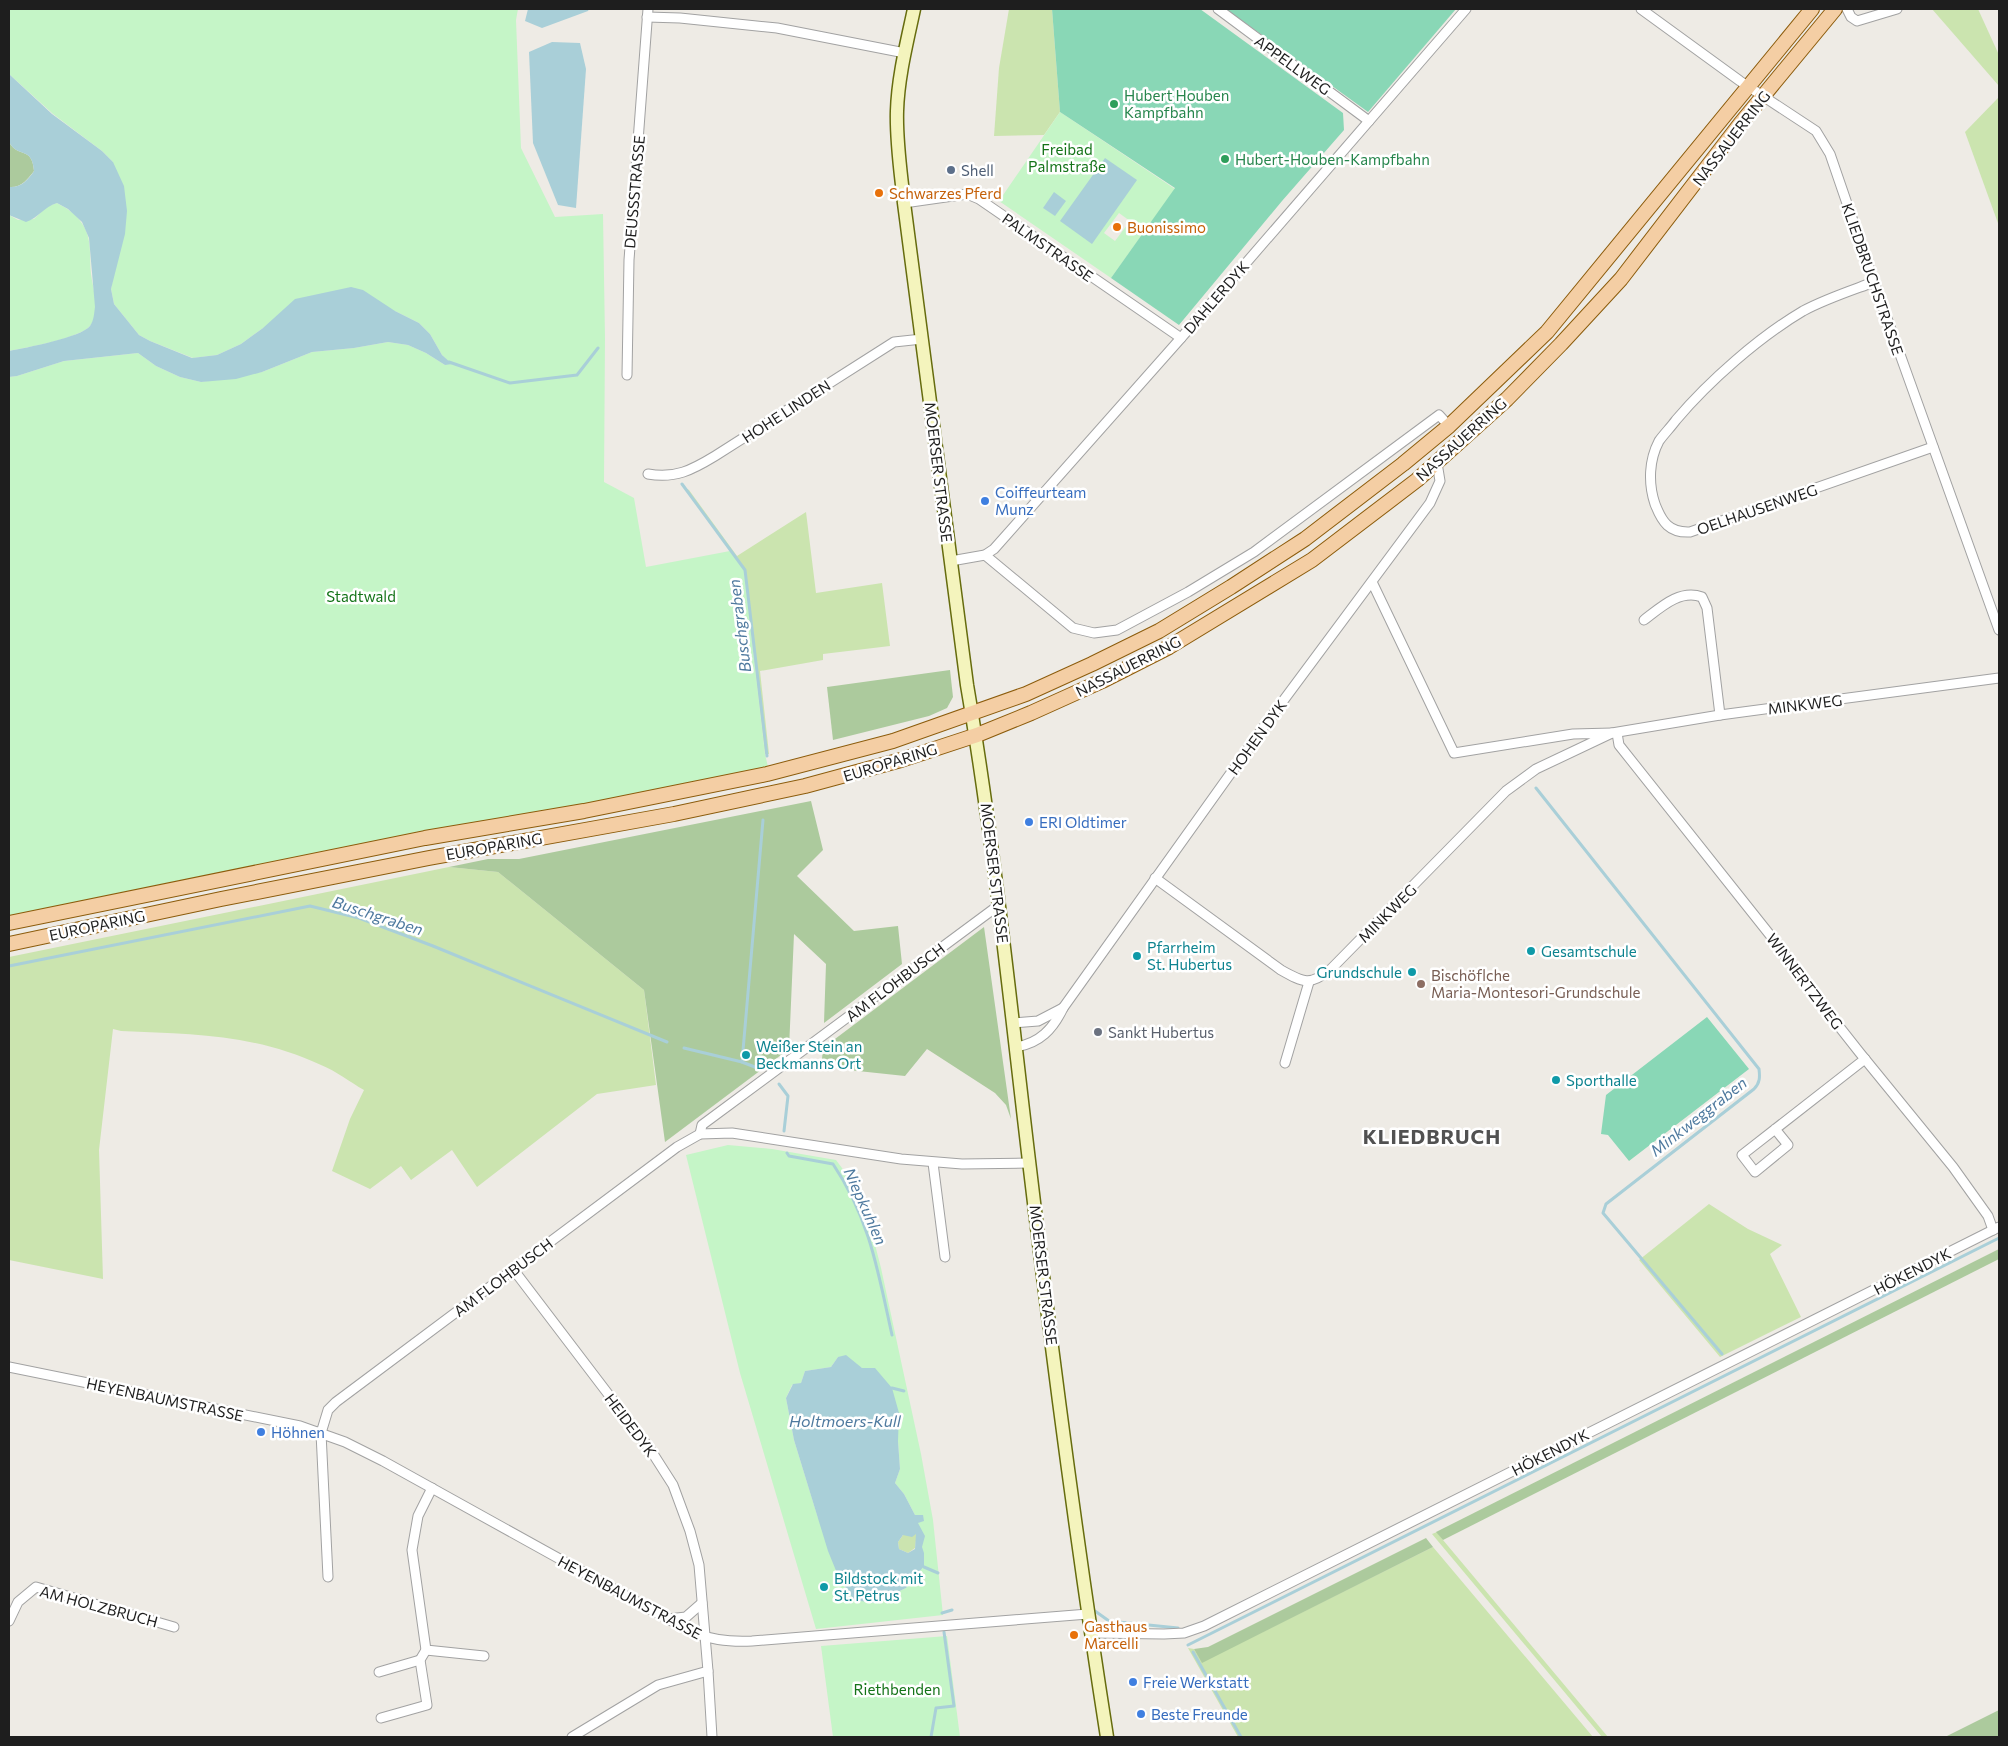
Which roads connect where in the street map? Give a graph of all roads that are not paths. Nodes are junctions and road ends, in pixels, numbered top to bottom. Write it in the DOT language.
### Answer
graph roads {
  1 [pos="914,9"];
  2 [pos="1218,9"];
  3 [pos="1466,9"];
  4 [pos="1641,9"];
  5 [pos="1812,9"];
  6 [pos="1835,9"];
  7 [pos="1847,9"];
  8 [pos="1897,9"];
  9 [pos="648,13"];
  10 [pos="905,53"];
  11 [pos="1749,87"];
  12 [pos="1764,96"];
  13 [pos="1369,121"];
  14 [pos="904,203"];
  15 [pos="1874,282"];
  16 [pos="1181,338"];
  17 [pos="922,339"];
  18 [pos="627,375"];
  19 [pos="1449,426"];
  20 [pos="1933,448"];
  21 [pos="1436,463"];
  22 [pos="648,474"];
  23 [pos="985,555"];
  24 [pos="951,561"];
  25 [pos="1372,582"];
  26 [pos="1644,620"];
  27 [pos="1999,630"];
  28 [pos="1999,678"];
  29 [pos="972,713"];
  30 [pos="1720,715"];
  31 [pos="1614,733"];
  32 [pos="976,735"];
  33 [pos="1155,878"];
  34 [pos="998,905"];
  35 [pos="9,923"];
  36 [pos="9,944"];
  37 [pos="1309,982"];
  38 [pos="1063,1008"];
  39 [pos="1014,1023"];
  40 [pos="1016,1047"];
  41 [pos="1865,1059"];
  42 [pos="1285,1063"];
  43 [pos="1775,1129"];
  44 [pos="700,1134"];
  45 [pos="934,1162"];
  46 [pos="1029,1163"];
  47 [pos="1996,1229"];
  48 [pos="945,1257"];
  49 [pos="513,1269"];
  50 [pos="9,1367"];
  51 [pos="321,1433"];
  52 [pos="432,1488"];
  53 [pos="328,1577"];
  54 [pos="702,1602"];
  55 [pos="1088,1614"];
  56 [pos="668,1619"];
  57 [pos="9,1621"];
  58 [pos="174,1627"];
  59 [pos="1090,1633"];
  60 [pos="704,1637"];
  61 [pos="426,1650"];
  62 [pos="484,1656"];
  63 [pos="420,1660"];
  64 [pos="708,1671"];
  65 [pos="379,1672"];
  66 [pos="381,1718"];
  67 [pos="572,1737"];
  68 [pos="712,1737"];
  69 [pos="1107,1737"];
  1 -- 10 [label="main road, MOERSER STRASSE"];
  2 -- 13 [label="street, APPELLWEG"];
  3 -- 13 [label="street, DAHLERDYK"];
  4 -- 11 [label="street, KLIEDBRUCHSTRASSE"];
  5 -- 11 [label="main road, NASSAUERRING"];
  6 -- 12 [label="main road, NASSAUERRING"];
  7 -- 8 [label="street"];
  9 -- 10 [label="street"];
  9 -- 18 [label="street, DEUSSSTRASSE"];
  10 -- 14 [label="main road, MOERSER STRASSE"];
  11 -- 12 [label="street, KLIEDBRUCHSTRASSE"];
  11 -- 19 [label="main road, NASSAUERRING"];
  12 -- 15 [label="street, KLIEDBRUCHSTRASSE"];
  12 -- 21 [label="main road, NASSAUERRING"];
  13 -- 16 [label="street, DAHLERDYK"];
  14 -- 16 [label="street, PALMSTRASSE"];
  14 -- 17 [label="main road, MOERSER STRASSE"];
  15 -- 20 [label="street, KLIEDBRUCHSTRASSE"];
  15 -- 20 [label="street, OELHAUSENWEG"];
  16 -- 23 [label="street, DAHLERDYK"];
  17 -- 22 [label="street, HOHE LINDEN"];
  17 -- 24 [label="main road, MOERSER STRASSE"];
  19 -- 23 [label="street, NASSAUERRING"];
  19 -- 29 [label="main road, NASSAUERRING"];
  20 -- 27 [label="street, KLIEDBRUCHSTRASSE"];
  21 -- 25 [label="street, HOHEN DYK"];
  21 -- 32 [label="main road, NASSAUERRING"];
  23 -- 24 [label="street"];
  24 -- 29 [label="main road, MOERSER STRASSE"];
  25 -- 31 [label="street, MINKWEG"];
  25 -- 33 [label="street, HOHEN DYK"];
  26 -- 30 [label="street"];
  28 -- 30 [label="street, MINKWEG"];
  29 -- 32 [label="main road, MOERSER STRASSE"];
  29 -- 35 [label="main road, EUROPARING"];
  30 -- 31 [label="street, MINKWEG"];
  31 -- 37 [label="street, MINKWEG"];
  31 -- 41 [label="street, WINNERTZWEG"];
  32 -- 34 [label="main road, MOERSER STRASSE"];
  32 -- 36 [label="main road, EUROPARING"];
  33 -- 37 [label="street"];
  33 -- 38 [label="street, HOHEN DYK"];
  34 -- 39 [label="main road, MOERSER STRASSE"];
  34 -- 44 [label="street, AM FLOHBUSCH"];
  37 -- 42 [label="street"];
  38 -- 39 [label="street, HOHEN DYK"];
  38 -- 40 [label="street, HOHEN DYK"];
  39 -- 40 [label="main road, MOERSER STRASSE"];
  40 -- 46 [label="main road, MOERSER STRASSE"];
  41 -- 43 [label="street"];
  41 -- 47 [label="street, WINNERTZWEG"];
  43 -- 43 [label="street"];
  44 -- 45 [label="street, AM FLOHBUSCH"];
  44 -- 49 [label="street, AM FLOHBUSCH"];
  45 -- 46 [label="street, AM FLOHBUSCH"];
  45 -- 48 [label="street"];
  46 -- 55 [label="main road, MOERSER STRASSE"];
  47 -- 59 [label="street, HÖKENDYK"];
  49 -- 51 [label="street, AM FLOHBUSCH"];
  49 -- 54 [label="street, HEIDEDYK"];
  50 -- 51 [label="street, HEYENBAUMSTRASSE"];
  51 -- 52 [label="street, HEYENBAUMSTRASSE"];
  51 -- 53 [label="street"];
  52 -- 56 [label="street, HEYENBAUMSTRASSE"];
  52 -- 61 [label="street"];
  54 -- 56 [label="street"];
  54 -- 60 [label="street, HEIDEDYK"];
  55 -- 59 [label="main road, MOERSER STRASSE"];
  55 -- 60 [label="street, HEYENBAUMSTRASSE"];
  56 -- 60 [label="street, HEYENBAUMSTRASSE"];
  57 -- 58 [label="street, AM HOLZBRUCH"];
  59 -- 69 [label="main road, MOERSER STRASSE"];
  60 -- 64 [label="street, HEIDEDYK"];
  61 -- 62 [label="street"];
  61 -- 63 [label="street"];
  63 -- 65 [label="street"];
  63 -- 66 [label="street"];
  64 -- 67 [label="street"];
  64 -- 68 [label="street, HEIDEDYK"];
}
